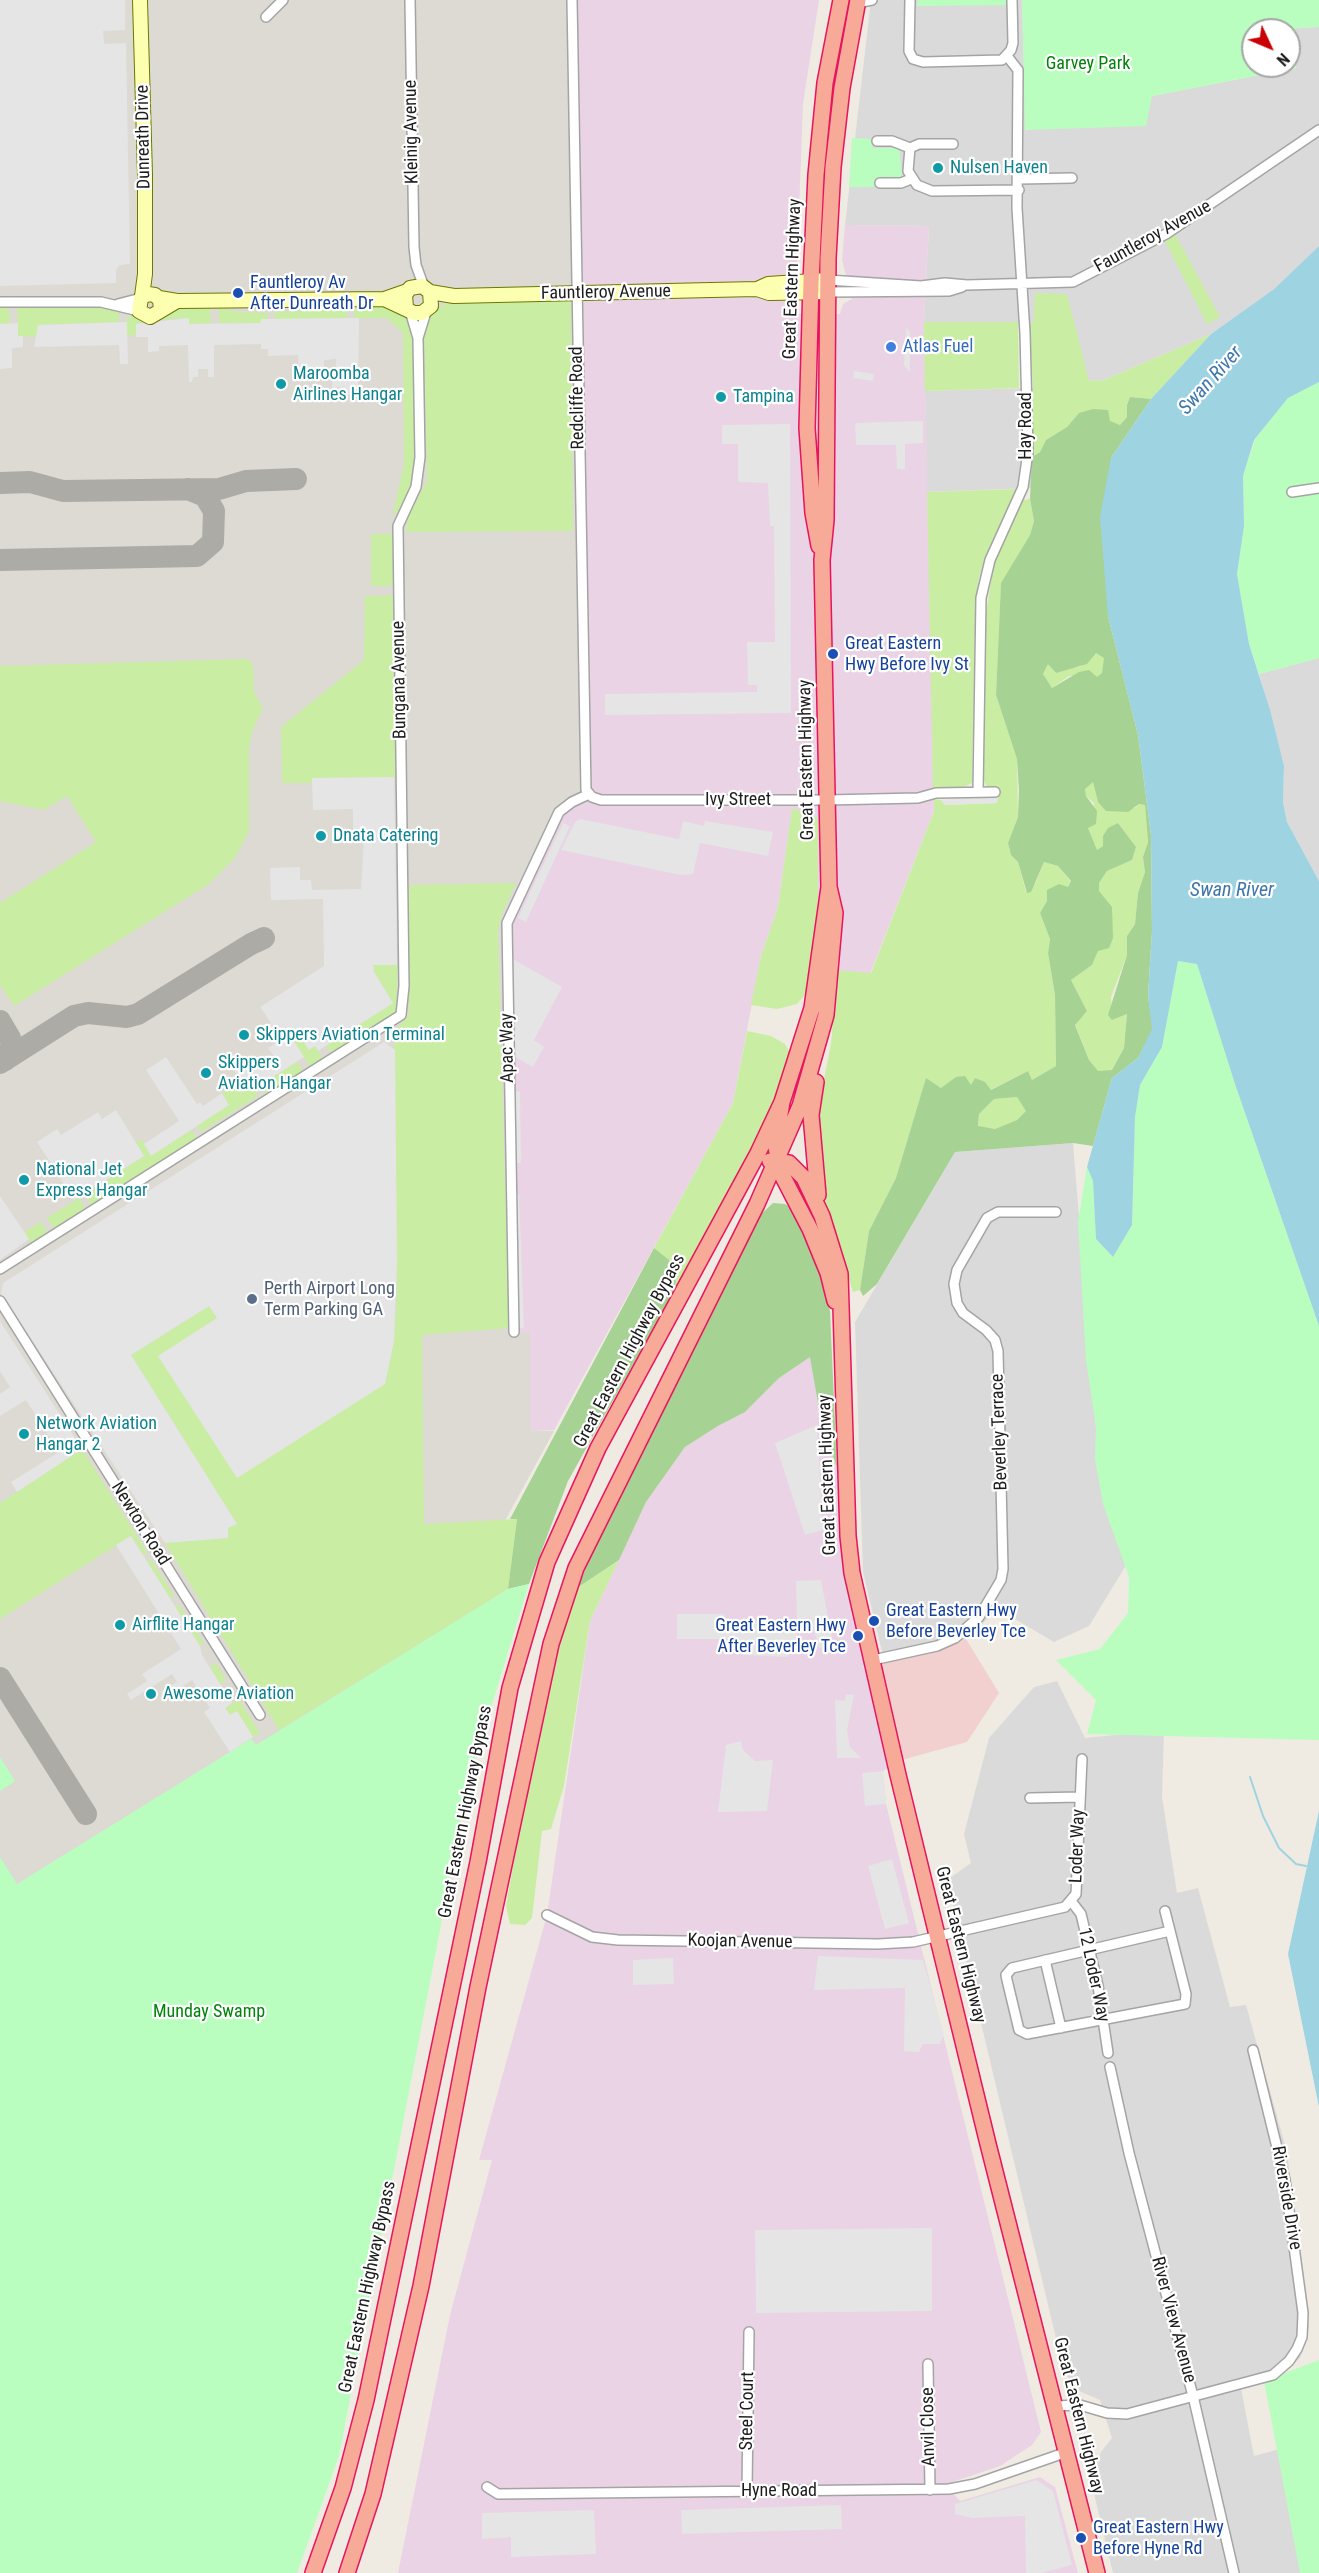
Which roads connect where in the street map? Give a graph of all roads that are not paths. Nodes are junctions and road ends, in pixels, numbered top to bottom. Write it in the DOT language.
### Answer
graph roads {
  1 [pos="140,0"];
  2 [pos="283,0"];
  3 [pos="410,0"];
  4 [pos="573,0"];
  5 [pos="841,0"];
  6 [pos="910,0"];
  7 [pos="1012,0"];
  8 [pos="862,1"];
  9 [pos="266,17"];
  10 [pos="1007,56"];
  11 [pos="1319,130"];
  12 [pos="878,141"];
  13 [pos="953,144"];
  14 [pos="910,148"];
  15 [pos="1072,178"];
  16 [pos="911,179"];
  17 [pos="1019,179"];
  18 [pos="880,183"];
  19 [pos="1019,190"];
  20 [pos="416,264"];
  21 [pos="1022,284"];
  22 [pos="828,286"];
  23 [pos="811,287"];
  24 [pos="408,290"];
  25 [pos="576,293"];
  26 [pos="384,299"];
  27 [pos="428,299"];
  28 [pos="149,301"];
  29 [pos="0,302"];
  30 [pos="408,309"];
  31 [pos="418,338"];
  32 [pos="1319,489"];
  33 [pos="1292,492"];
  34 [pos="822,560"];
  35 [pos="978,792"];
  36 [pos="995,792"];
  37 [pos="589,794"];
  38 [pos="827,800"];
  39 [pos="829,887"];
  40 [pos="821,1040"];
  41 [pos="782,1102"];
  42 [pos="777,1161"];
  43 [pos="795,1201"];
  44 [pos="757,1204"];
  45 [pos="729,1208"];
  46 [pos="1056,1212"];
  47 [pos="822,1216"];
  48 [pos="0,1269"];
  49 [pos="0,1301"];
  50 [pos="842,1318"];
  51 [pos="514,1332"];
  52 [pos="873,1660"];
  53 [pos="260,1715"];
  54 [pos="1082,1759"];
  55 [pos="1080,1797"];
  56 [pos="1030,1798"];
  57 [pos="1071,1901"];
  58 [pos="1165,1911"];
  59 [pos="547,1915"];
  60 [pos="1170,1931"];
  61 [pos="938,1937"];
  62 [pos="1089,1951"];
  63 [pos="1045,1960"];
  64 [pos="1103,2020"];
  65 [pos="1061,2028"];
  66 [pos="1253,2050"];
  67 [pos="1108,2053"];
  68 [pos="1110,2067"];
  69 [pos="749,2332"];
  70 [pos="928,2364"];
  71 [pos="1193,2396"];
  72 [pos="1055,2406"];
  73 [pos="1067,2452"];
  74 [pos="487,2487"];
  75 [pos="747,2490"];
  76 [pos="930,2490"];
  77 [pos="313,2573"];
  78 [pos="347,2573"];
  79 [pos="1098,2573"];
  80 [pos="1234,2573"];
  1 -- 28 [label="main road, Dunreath Drive"];
  2 -- 9 [label="street"];
  3 -- 20 [label="street, Kleinig Avenue"];
  4 -- 25 [label="street, Redcliffe Road"];
  5 -- 23 [label="highway, Great Eastern Highway"];
  6 -- 10 [label="street"];
  7 -- 10 [label="street"];
  8 -- 22 [label="highway, Great Eastern Highway"];
  10 -- 17 [label="street, Hay Road"];
  11 -- 21 [label="street, Fauntleroy Avenue"];
  12 -- 14 [label="street"];
  13 -- 14 [label="street"];
  14 -- 16 [label="street"];
  15 -- 17 [label="street"];
  16 -- 18 [label="street"];
  16 -- 19 [label="street"];
  17 -- 19 [label="street, Hay Road"];
  19 -- 21 [label="street, Hay Road"];
  20 -- 24 [label="street, Kleinig Avenue"];
  20 -- 27 [label="street, Kleinig Avenue"];
  21 -- 22 [label="street, Fauntleroy Avenue"];
  21 -- 35 [label="street, Hay Road"];
  22 -- 23 [label="main road, Fauntleroy Avenue"];
  22 -- 34 [label="highway, Great Eastern Highway"];
  23 -- 25 [label="main road, Fauntleroy Avenue"];
  23 -- 34 [label="highway, Great Eastern Highway"];
  24 -- 26 [label="main road"];
  24 -- 27 [label="main road"];
  24 -- 30 [label="main road"];
  25 -- 27 [label="main road, Fauntleroy Avenue"];
  25 -- 37 [label="street, Redcliffe Road"];
  26 -- 28 [label="main road"];
  26 -- 30 [label="main road"];
  27 -- 30 [label="main road"];
  27 -- 31 [label="street, Bungana Avenue"];
  28 -- 29 [label="street"];
  30 -- 31 [label="street, Bungana Avenue"];
  31 -- 48 [label="street, Bungana Avenue"];
  32 -- 33 [label="street"];
  34 -- 38 [label="highway, Great Eastern Highway"];
  35 -- 36 [label="street, Ivy Street"];
  35 -- 38 [label="street, Ivy Street"];
  37 -- 38 [label="street, Ivy Street"];
  37 -- 51 [label="street, Apac Way"];
  38 -- 39 [label="highway, Great Eastern Highway"];
  39 -- 40 [label="highway, Great Eastern Highway"];
  39 -- 41 [label="highway, Great Eastern Highway"];
  40 -- 42 [label="highway, Great Eastern Highway"];
  40 -- 47 [label="highway"];
  41 -- 42 [label="highway, Great Eastern Highway"];
  41 -- 45 [label="highway, Great Eastern Highway Bypass"];
  42 -- 43 [label="highway, Great Eastern Highway"];
  42 -- 44 [label="highway"];
  42 -- 45 [label="highway"];
  42 -- 47 [label="highway, Great Eastern Highway"];
  43 -- 44 [label="highway"];
  43 -- 50 [label="highway, Great Eastern Highway"];
  44 -- 78 [label="highway"];
  45 -- 77 [label="highway, Great Eastern Highway Bypass"];
  46 -- 52 [label="street, Beverley Terrace"];
  47 -- 50 [label="highway, Great Eastern Highway"];
  49 -- 53 [label="street, Newton Road"];
  50 -- 52 [label="highway, Great Eastern Highway"];
  52 -- 61 [label="highway, Great Eastern Highway"];
  54 -- 55 [label="street, Loder Way"];
  55 -- 56 [label="street"];
  55 -- 57 [label="street, Loder Way"];
  57 -- 61 [label="street, Loder Way"];
  57 -- 62 [label="street, 12 Loder Way"];
  58 -- 60 [label="street"];
  59 -- 61 [label="street, Koojan Avenue"];
  60 -- 62 [label="street"];
  60 -- 64 [label="street"];
  61 -- 72 [label="highway, Great Eastern Highway"];
  62 -- 63 [label="street"];
  62 -- 64 [label="street, 12 Loder Way"];
  63 -- 65 [label="street"];
  63 -- 65 [label="street"];
  64 -- 65 [label="street"];
  64 -- 67 [label="street, 12 Loder Way"];
  66 -- 71 [label="street, Riverside Drive"];
  68 -- 71 [label="street, River View Avenue"];
  69 -- 75 [label="street, Steel Court"];
  70 -- 76 [label="street, Anvil Close"];
  71 -- 72 [label="street"];
  71 -- 80 [label="street, River View Avenue"];
  72 -- 73 [label="highway, Great Eastern Highway"];
  73 -- 76 [label="street, Hyne Road"];
  73 -- 79 [label="highway, Great Eastern Highway"];
  74 -- 75 [label="street, Hyne Road"];
  75 -- 76 [label="street, Hyne Road"];
}
